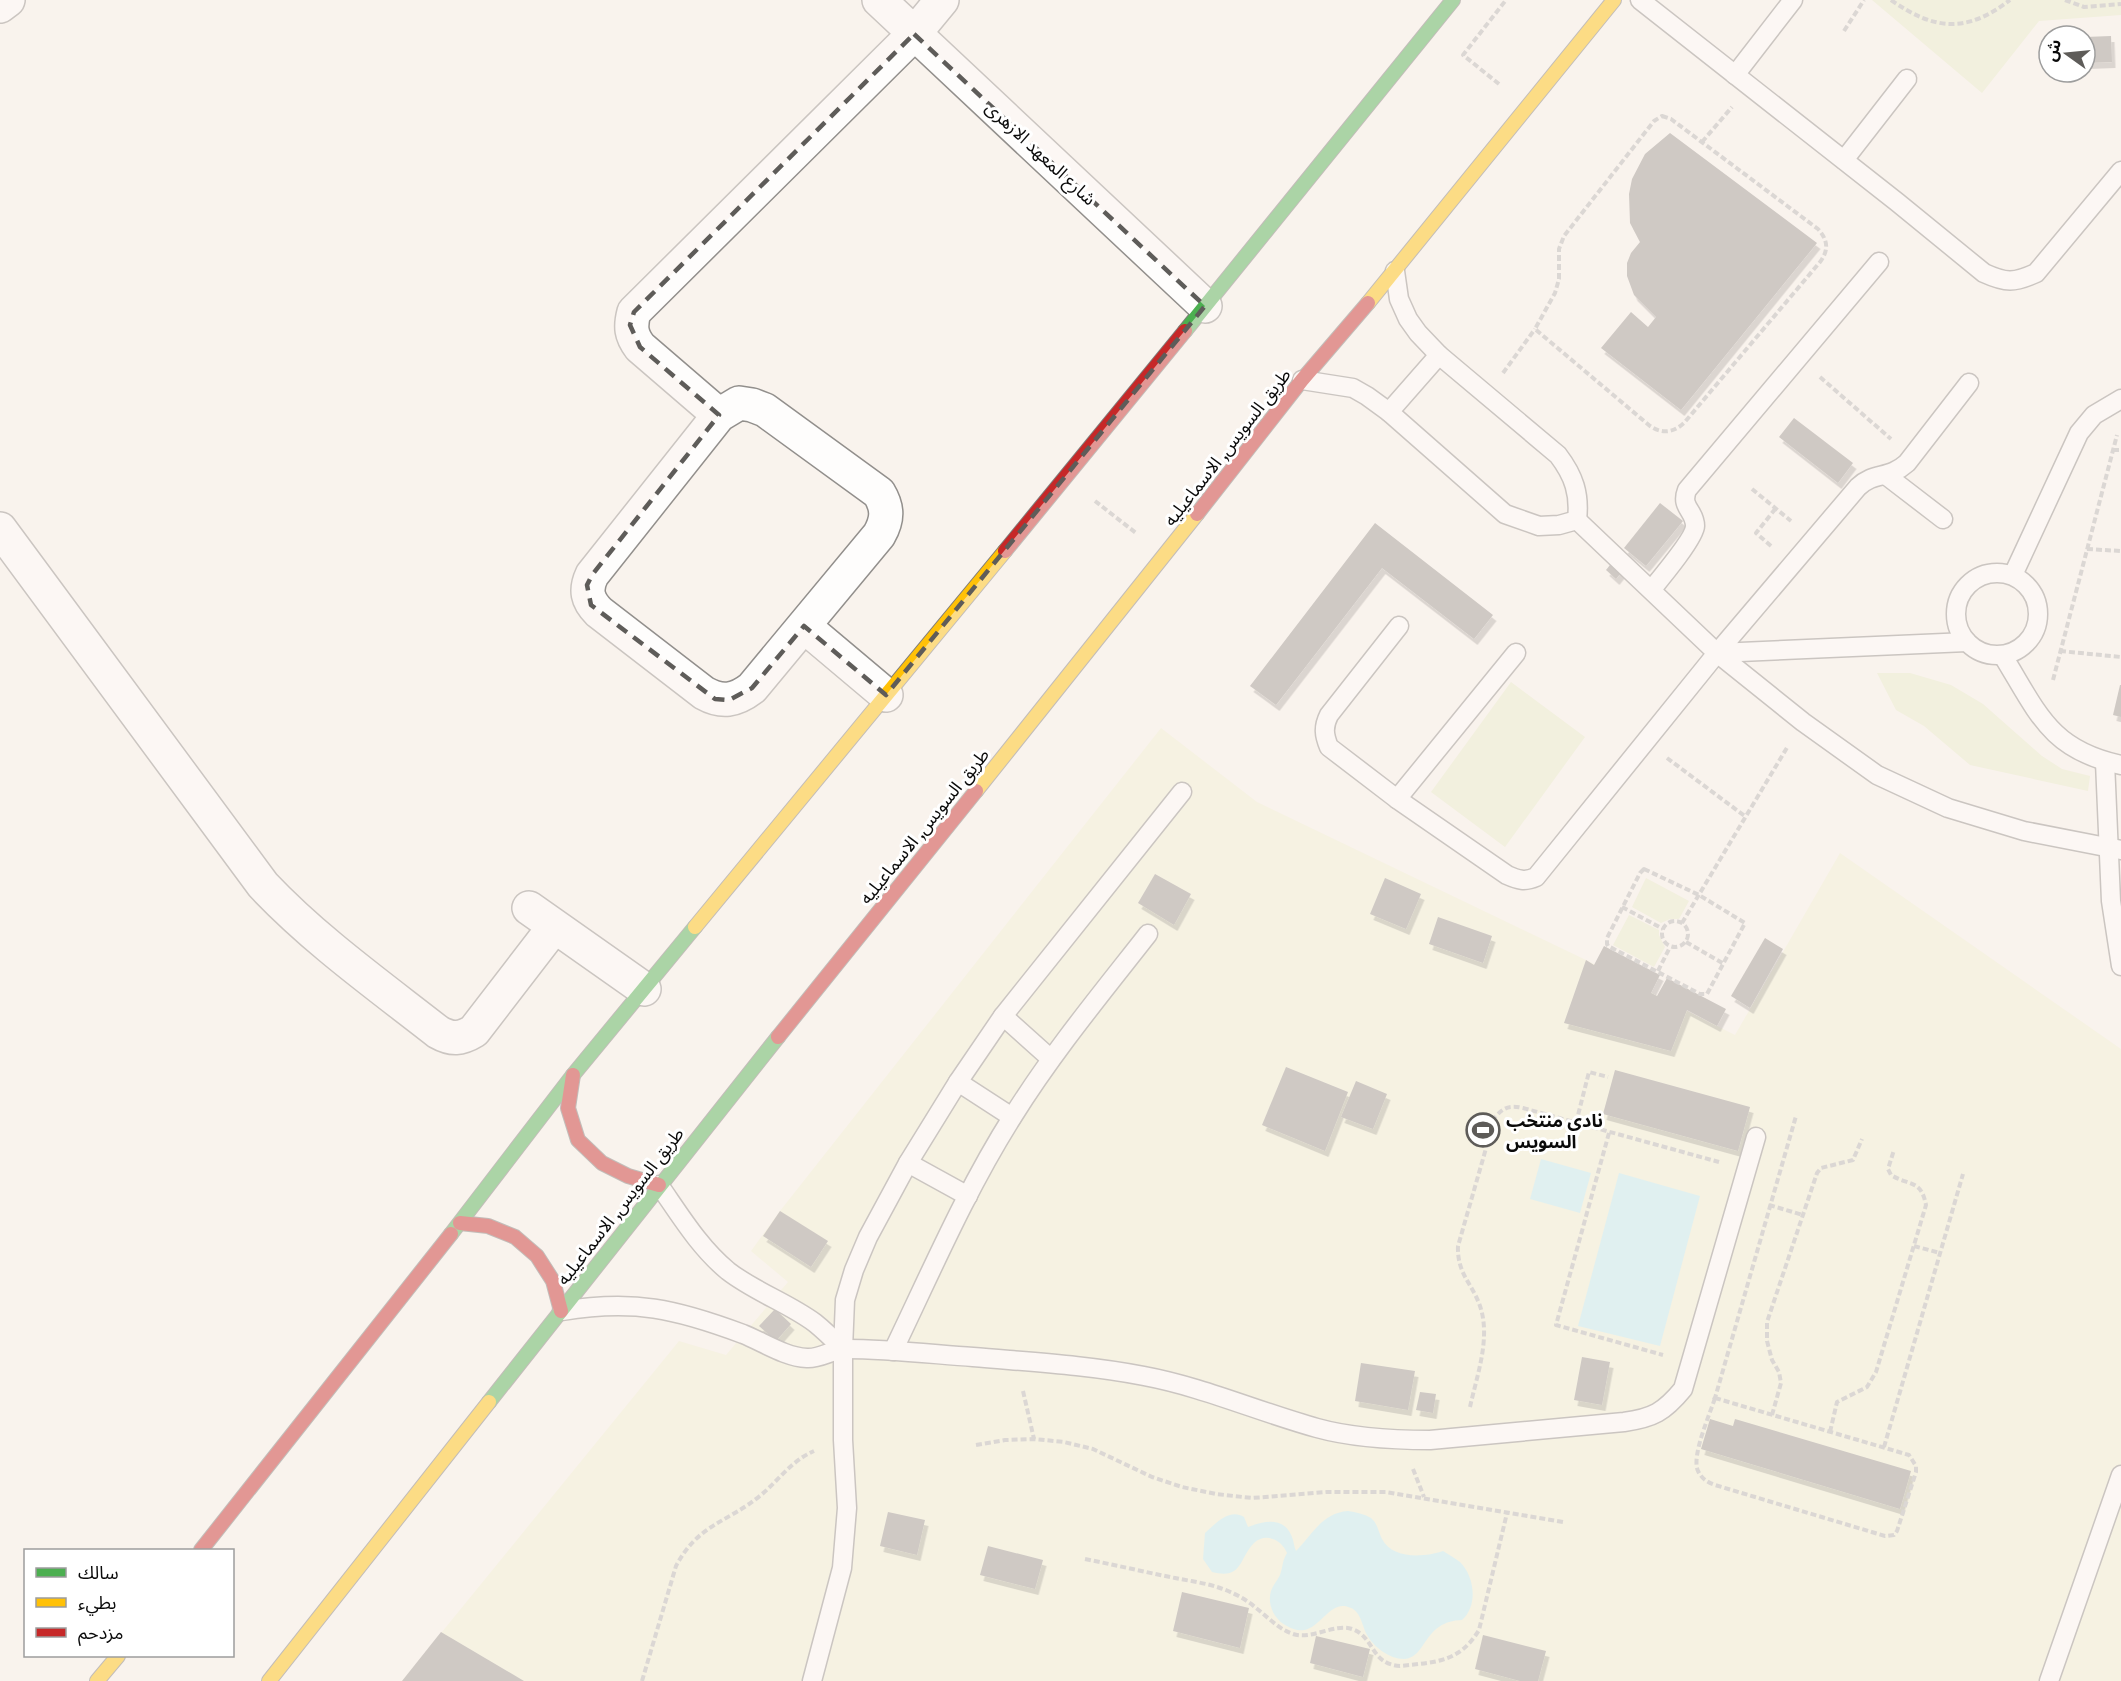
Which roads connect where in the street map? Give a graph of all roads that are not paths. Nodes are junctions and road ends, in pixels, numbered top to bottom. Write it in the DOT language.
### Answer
graph roads {
  1 [pos="8,0"];
  2 [pos="879,0"];
  3 [pos="942,0"];
  4 [pos="1453,0"];
  5 [pos="1614,0"];
  6 [pos="1640,0"];
  7 [pos="1792,0"];
  8 [pos="0,6"];
  9 [pos="914,34"];
  10 [pos="1743,80"];
  11 [pos="1907,80"];
  12 [pos="1844,160"];
  13 [pos="2121,171"];
  14 [pos="1879,262"];
  15 [pos="1395,271"];
  16 [pos="1204,306"];
  17 [pos="1439,355"];
  18 [pos="1302,380"];
  19 [pos="1970,383"];
  20 [pos="2121,399"];
  21 [pos="1389,412"];
  22 [pos="719,415"];
  23 [pos="1887,476"];
  24 [pos="1943,519"];
  25 [pos="1577,520"];
  26 [pos="0,529"];
  27 [pos="2013,575"];
  28 [pos="1652,590"];
  29 [pos="804,626"];
  30 [pos="1399,626"];
  31 [pos="1967,642"];
  32 [pos="1516,653"];
  33 [pos="1717,653"];
  34 [pos="2003,656"];
  35 [pos="886,695"];
  36 [pos="2113,764"];
  37 [pos="1182,792"];
  38 [pos="1397,799"];
  39 [pos="2115,849"];
  40 [pos="1148,934"];
  41 [pos="2121,966"];
  42 [pos="644,989"];
  43 [pos="1003,1016"];
  44 [pos="1051,1059"];
  45 [pos="573,1075"];
  46 [pos="958,1082"];
  47 [pos="1012,1118"];
  48 [pos="1755,1137"];
  49 [pos="908,1163"];
  50 [pos="658,1185"];
  51 [pos="968,1196"];
  52 [pos="459,1223"];
  53 [pos="561,1311"];
  54 [pos="843,1348"];
  55 [pos="893,1351"];
  56 [pos="2121,1475"];
  57 [pos="203,1549"];
  58 [pos="117,1657"];
  59 [pos="98,1681"];
  60 [pos="269,1681"];
  61 [pos="812,1681"];
  62 [pos="2049,1681"];
  1 -- 8 [label="street"];
  2 -- 9 [label="street, شارع المعهد الازهرى"];
  3 -- 9 [label="street"];
  4 -- 16 [label="main road"];
  5 -- 15 [label="main road, طريق السويس, الاسماعيليه"];
  6 -- 10 [label="lane"];
  7 -- 10 [label="lane"];
  9 -- 16 [label="street, شارع المعهد الازهرى"];
  9 -- 22 [label="street"];
  10 -- 12 [label="lane"];
  11 -- 12 [label="lane"];
  12 -- 13 [label="lane"];
  14 -- 28 [label="lane"];
  15 -- 17 [label="lane"];
  15 -- 18 [label="main road, طريق السويس, الاسماعيليه"];
  16 -- 35 [label="main road"];
  17 -- 21 [label="lane"];
  17 -- 25 [label="lane"];
  18 -- 21 [label="lane"];
  18 -- 50 [label="main road, طريق السويس, الاسماعيليه"];
  19 -- 23 [label="lane"];
  20 -- 27 [label="lane"];
  21 -- 25 [label="lane"];
  22 -- 29 [label="street"];
  22 -- 29 [label="street"];
  23 -- 24 [label="lane"];
  23 -- 33 [label="lane"];
  25 -- 28 [label="lane"];
  26 -- 42 [label="street"];
  27 -- 31 [label="lane"];
  27 -- 34 [label="lane"];
  28 -- 33 [label="lane"];
  29 -- 35 [label="street"];
  30 -- 38 [label="lane"];
  31 -- 33 [label="lane"];
  31 -- 34 [label="lane"];
  32 -- 38 [label="lane"];
  33 -- 38 [label="lane"];
  33 -- 39 [label="lane"];
  34 -- 36 [label="lane"];
  35 -- 42 [label="main road"];
  36 -- 39 [label="lane"];
  37 -- 43 [label="lane"];
  39 -- 41 [label="lane"];
  40 -- 44 [label="lane"];
  42 -- 45 [label="main road"];
  43 -- 44 [label="lane"];
  43 -- 46 [label="lane"];
  44 -- 47 [label="lane"];
  45 -- 50 [label="main road"];
  45 -- 52 [label="main road"];
  46 -- 47 [label="lane"];
  46 -- 49 [label="lane"];
  47 -- 51 [label="lane"];
  48 -- 55 [label="lane"];
  49 -- 51 [label="lane"];
  49 -- 54 [label="lane"];
  50 -- 53 [label="main road, طريق السويس, الاسماعيليه"];
  50 -- 54 [label="lane"];
  51 -- 55 [label="lane"];
  52 -- 53 [label="main road"];
  52 -- 57 [label="main road"];
  53 -- 54 [label="lane"];
  53 -- 60 [label="main road, طريق السويس, الاسماعيليه"];
  54 -- 55 [label="lane"];
  54 -- 61 [label="lane"];
  56 -- 62 [label="lane"];
  58 -- 59 [label="main road"];
}
